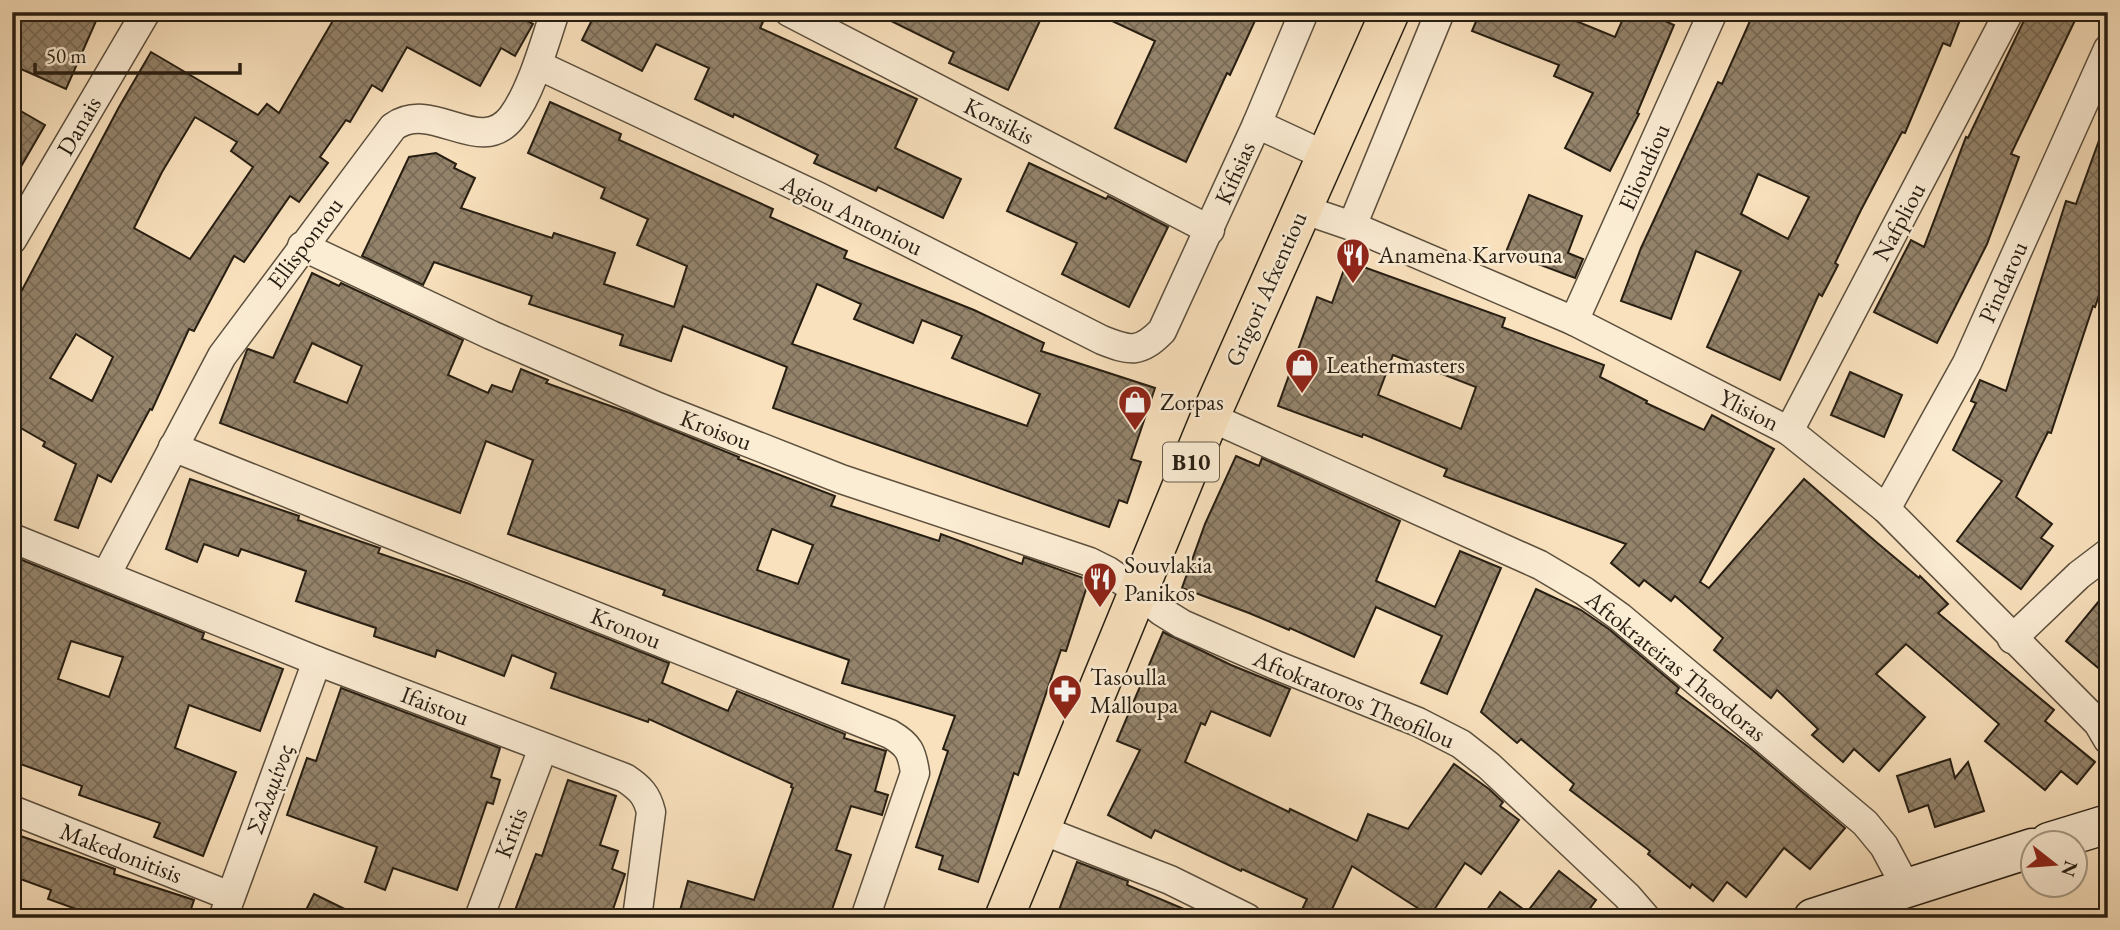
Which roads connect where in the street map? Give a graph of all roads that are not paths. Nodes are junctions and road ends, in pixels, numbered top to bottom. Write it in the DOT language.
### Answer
graph roads {
  1 [pos="146,12"];
  2 [pos="555,12"];
  3 [pos="789,12"];
  4 [pos="1304,12"];
  5 [pos="1390,12"];
  6 [pos="1440,12"];
  7 [pos="1713,12"];
  8 [pos="2008,12"];
  9 [pos="2108,48"];
  10 [pos="538,65"];
  11 [pos="1257,124"];
  12 [pos="1326,156"];
  13 [pos="1302,209"];
  14 [pos="1352,226"];
  15 [pos="1210,230"];
  16 [pos="12,240"];
  17 [pos="302,246"];
  18 [pos="1574,321"];
  19 [pos="1162,331"];
  20 [pos="1210,416"];
  21 [pos="1789,431"];
  22 [pos="173,447"];
  23 [pos="1886,509"];
  24 [pos="12,538"];
  25 [pos="2108,553"];
  26 [pos="106,575"];
  27 [pos="1138,590"];
  28 [pos="2012,639"];
  29 [pos="317,661"];
  30 [pos="2108,740"];
  31 [pos="543,748"];
  32 [pos="12,810"];
  33 [pos="2108,824"];
  34 [pos="1039,829"];
  35 [pos="2088,830"];
  36 [pos="2018,853"];
  37 [pos="1884,902"];
  38 [pos="227,907"];
  39 [pos="479,918"];
  40 [pos="637,918"];
  41 [pos="865,918"];
  42 [pos="1004,918"];
  43 [pos="1247,918"];
  44 [pos="1646,918"];
  45 [pos="1813,918"];
  1 -- 16 [label="street, Danais"];
  2 -- 10 [label="street, Ellispontou"];
  3 -- 15 [label="street, Korsikis"];
  4 -- 11 [label="street, Kifisias"];
  5 -- 12 [label="main road, Grigori Afxentiou / B10"];
  6 -- 14 [label="street"];
  7 -- 18 [label="street, Elioudiou"];
  8 -- 21 [label="street, Nafpliou"];
  9 -- 23 [label="street, Pindarou"];
  10 -- 17 [label="street, Ellispontou"];
  10 -- 19 [label="street, Agiou Antoniou"];
  11 -- 12 [label="street"];
  11 -- 15 [label="street, Kifisias"];
  12 -- 13 [label="main road, Grigori Afxentiou / B10"];
  13 -- 14 [label="street, Ylision"];
  13 -- 20 [label="main road, Grigori Afxentiou / B10"];
  14 -- 18 [label="street, Ylision"];
  15 -- 19 [label="street, Kifisias"];
  17 -- 22 [label="street, Ellispontou"];
  17 -- 27 [label="street, Kroisou"];
  18 -- 21 [label="street, Ylision"];
  20 -- 27 [label="main road, Grigori Afxentiou / B10"];
  20 -- 37 [label="street, Aftokrateiras Theodoras"];
  21 -- 23 [label="street, Ylision"];
  22 -- 26 [label="street, Ellispontou"];
  22 -- 41 [label="street, Kronou"];
  23 -- 28 [label="street, Ylision"];
  24 -- 26 [label="street, Ifaistou"];
  25 -- 28 [label="street"];
  26 -- 29 [label="street, Ifaistou"];
  27 -- 34 [label="main road, Grigori Afxentiou / B10"];
  27 -- 44 [label="street, Aftokratoros Theofilou"];
  28 -- 30 [label="street, Ylision"];
  29 -- 31 [label="street, Ifaistou"];
  29 -- 38 [label="street, Σαλαμίνος"];
  31 -- 39 [label="street, Kritis"];
  31 -- 40 [label="street, Ifaistou"];
  32 -- 38 [label="street, Makedonitisis"];
  33 -- 35 [label="street"];
  34 -- 42 [label="main road, Grigori Afxentiou / B10"];
  34 -- 43 [label="street"];
  36 -- 37 [label="street"];
  37 -- 45 [label="street"];
}
